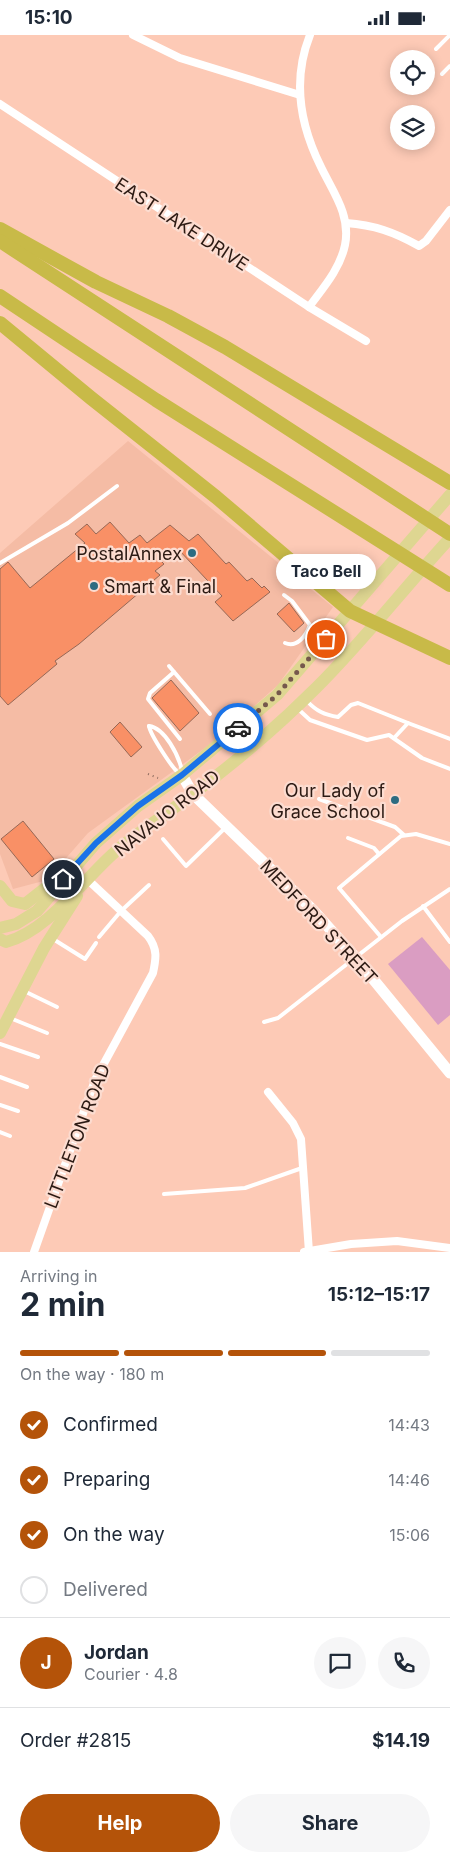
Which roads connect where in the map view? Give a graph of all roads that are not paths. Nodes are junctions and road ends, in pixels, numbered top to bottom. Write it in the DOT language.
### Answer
graph roads {
  1 [pos="133,35"];
  2 [pos="310,35"];
  3 [pos="450,35"];
  4 [pos="436,49"];
  5 [pos="450,66"];
  6 [pos="442,74"];
  7 [pos="300,95"];
  8 [pos="0,104"];
  9 [pos="450,210"];
  10 [pos="346,223"];
  11 [pos="0,229"];
  12 [pos="0,241"];
  13 [pos="0,296"];
  14 [pos="309,307"];
  15 [pos="0,323"];
  16 [pos="366,341"];
  17 [pos="450,483"];
  18 [pos="117,486"];
  19 [pos="450,495"];
  20 [pos="450,534"];
  21 [pos="450,538"];
  22 [pos="0,563"];
  23 [pos="448,584"];
  24 [pos="284,595"];
  25 [pos="350,611"];
  26 [pos="376,623"];
  27 [pos="285,643"];
  28 [pos="450,658"];
  29 [pos="169,666"];
  30 [pos="174,672"];
  31 [pos="300,702"];
  32 [pos="210,714"];
  33 [pos="408,723"];
  34 [pos="394,738"];
  35 [pos="180,739"];
  36 [pos="450,739"];
  37 [pos="450,769"];
  38 [pos="182,775"];
  39 [pos="194,794"];
  40 [pos="319,799"];
  41 [pos="227,827"];
  42 [pos="404,835"];
  43 [pos="348,838"];
  44 [pos="163,839"];
  45 [pos="450,844"];
  46 [pos="379,853"];
  47 [pos="75,865"];
  48 [pos="87,879"];
  49 [pos="149,885"];
  50 [pos="0,886"];
  51 [pos="450,889"];
  52 [pos="423,906"];
  53 [pos="121,911"];
  54 [pos="0,928"];
  55 [pos="99,937"];
  56 [pos="381,937"];
  57 [pos="52,938"];
  58 [pos="0,939"];
  59 [pos="450,942"];
  60 [pos="96,943"];
  61 [pos="355,957"];
  62 [pos="22,990"];
  63 [pos="57,1007"];
  64 [pos="8,1017"];
  65 [pos="264,1022"];
  66 [pos="0,1033"];
  67 [pos="47,1033"];
  68 [pos="0,1043"];
  69 [pos="38,1057"];
  70 [pos="450,1073"];
  71 [pos="0,1077"];
  72 [pos="27,1087"];
  73 [pos="268,1092"];
  74 [pos="0,1105"];
  75 [pos="18,1111"];
  76 [pos="0,1132"];
  77 [pos="10,1136"];
  78 [pos="302,1168"];
  79 [pos="164,1194"];
  80 [pos="450,1248"];
  81 [pos="307,1251"];
  82 [pos="34,1252"];
  1 -- 7 [label="street"];
  2 -- 7 [label="street"];
  3 -- 4 [label="lane"];
  5 -- 6 [label="lane"];
  7 -- 10 [label="street"];
  8 -- 14 [label="street, EAST LAKE DRIVE"];
  9 -- 10 [label="street"];
  10 -- 14 [label="street"];
  11 -- 17 [label="highway"];
  12 -- 20 [label="highway"];
  13 -- 23 [label="highway"];
  14 -- 16 [label="street, EAST LAKE DRIVE"];
  15 -- 25 [label="highway"];
  18 -- 22 [label="lane"];
  19 -- 25 [label="main road, NAVAJO ROAD"];
  21 -- 26 [label="main road, NAVAJO ROAD"];
  24 -- 27 [label="lane"];
  25 -- 26 [label="highway"];
  25 -- 38 [label="main road, NAVAJO ROAD"];
  26 -- 28 [label="highway"];
  26 -- 31 [label="main road, NAVAJO ROAD"];
  29 -- 30 [label="lane"];
  30 -- 32 [label="lane"];
  30 -- 35 [label="lane"];
  31 -- 33 [label="lane"];
  31 -- 34 [label="lane"];
  31 -- 39 [label="main road, NAVAJO ROAD"];
  33 -- 34 [label="lane"];
  33 -- 36 [label="lane"];
  34 -- 37 [label="lane"];
  38 -- 38 [label="lane"];
  38 -- 39 [label="street, MEDFORD STREET"];
  38 -- 47 [label="main road, NAVAJO ROAD"];
  39 -- 41 [label="street, MEDFORD STREET"];
  39 -- 48 [label="main road, NAVAJO ROAD"];
  40 -- 42 [label="lane"];
  41 -- 44 [label="lane"];
  41 -- 61 [label="street, MEDFORD STREET"];
  42 -- 45 [label="lane"];
  42 -- 46 [label="lane"];
  43 -- 46 [label="lane"];
  46 -- 56 [label="lane"];
  47 -- 50 [label="main road"];
  47 -- 54 [label="main road, NAVAJO ROAD"];
  48 -- 53 [label="street, LITTLETON ROAD"];
  48 -- 57 [label="main road"];
  48 -- 58 [label="main road, NAVAJO ROAD"];
  49 -- 53 [label="lane"];
  51 -- 52 [label="lane"];
  52 -- 56 [label="lane"];
  52 -- 59 [label="lane"];
  53 -- 55 [label="lane"];
  53 -- 82 [label="street, LITTLETON ROAD"];
  56 -- 61 [label="lane"];
  57 -- 60 [label="lane"];
  57 -- 62 [label="main road"];
  61 -- 65 [label="lane"];
  61 -- 70 [label="street, MEDFORD STREET"];
  62 -- 63 [label="lane"];
  62 -- 64 [label="main road"];
  64 -- 66 [label="main road"];
  64 -- 67 [label="lane"];
  68 -- 69 [label="lane"];
  71 -- 72 [label="lane"];
  73 -- 78 [label="street"];
  74 -- 75 [label="lane"];
  76 -- 77 [label="lane"];
  78 -- 79 [label="lane"];
  78 -- 81 [label="street"];
  80 -- 81 [label="street"];
}
